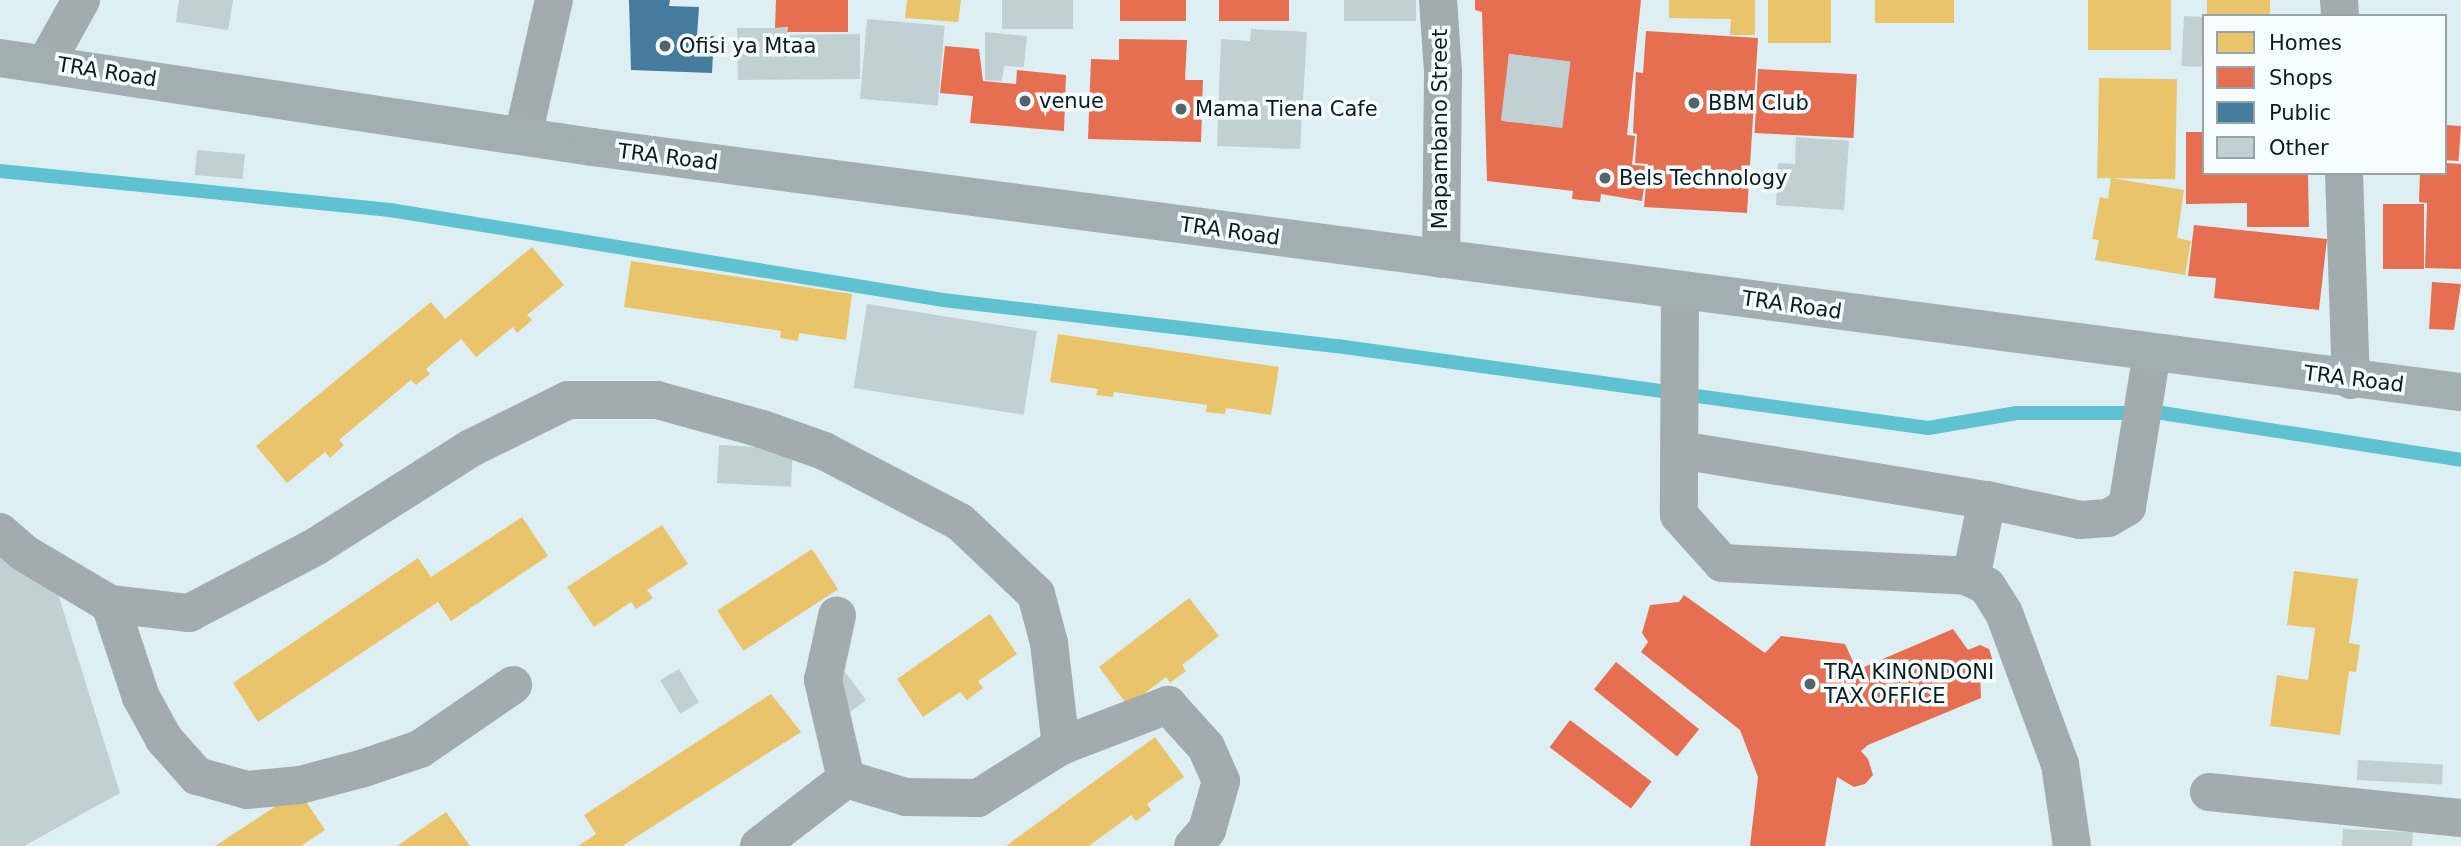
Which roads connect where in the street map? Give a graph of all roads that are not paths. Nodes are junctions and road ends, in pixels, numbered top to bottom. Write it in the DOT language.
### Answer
graph roads {
  1 [pos="81,0"];
  2 [pos="554,0"];
  3 [pos="1438,0"];
  4 [pos="0,58"];
  5 [pos="46,63"];
  6 [pos="523,136"];
  7 [pos="2344,175"];
  8 [pos="1441,259"];
  9 [pos="1681,291"];
  10 [pos="2152,353"];
  11 [pos="2351,380"];
  12 [pos="2461,392"];
  13 [pos="1679,450"];
  14 [pos="1987,500"];
  15 [pos="0,532"];
  16 [pos="1970,578"];
  17 [pos="110,604"];
  18 [pos="837,616"];
  19 [pos="513,685"];
  20 [pos="1061,746"];
  21 [pos="846,779"];
  22 [pos="2209,792"];
  23 [pos="2461,818"];
  24 [pos="759,846"];
  25 [pos="1193,846"];
  26 [pos="2071,846"];
  1 -- 5 [label="street"];
  2 -- 6 [label="street"];
  3 -- 8 [label="street, Mapambano Street"];
  4 -- 5 [label="main road, TRA Road"];
  5 -- 6 [label="main road, TRA Road"];
  6 -- 8 [label="main road, TRA Road"];
  7 -- 11 [label="street"];
  8 -- 9 [label="main road, TRA Road"];
  9 -- 10 [label="main road, TRA Road"];
  9 -- 13 [label="street"];
  10 -- 11 [label="main road, TRA Road"];
  10 -- 14 [label="street"];
  11 -- 12 [label="main road, TRA Road"];
  13 -- 14 [label="street"];
  13 -- 16 [label="street"];
  14 -- 16 [label="street"];
  15 -- 17 [label="street"];
  16 -- 26 [label="street"];
  17 -- 19 [label="street"];
  17 -- 20 [label="street"];
  18 -- 21 [label="street"];
  20 -- 21 [label="street"];
  20 -- 25 [label="street"];
  21 -- 24 [label="street"];
  22 -- 23 [label="street"];
}
